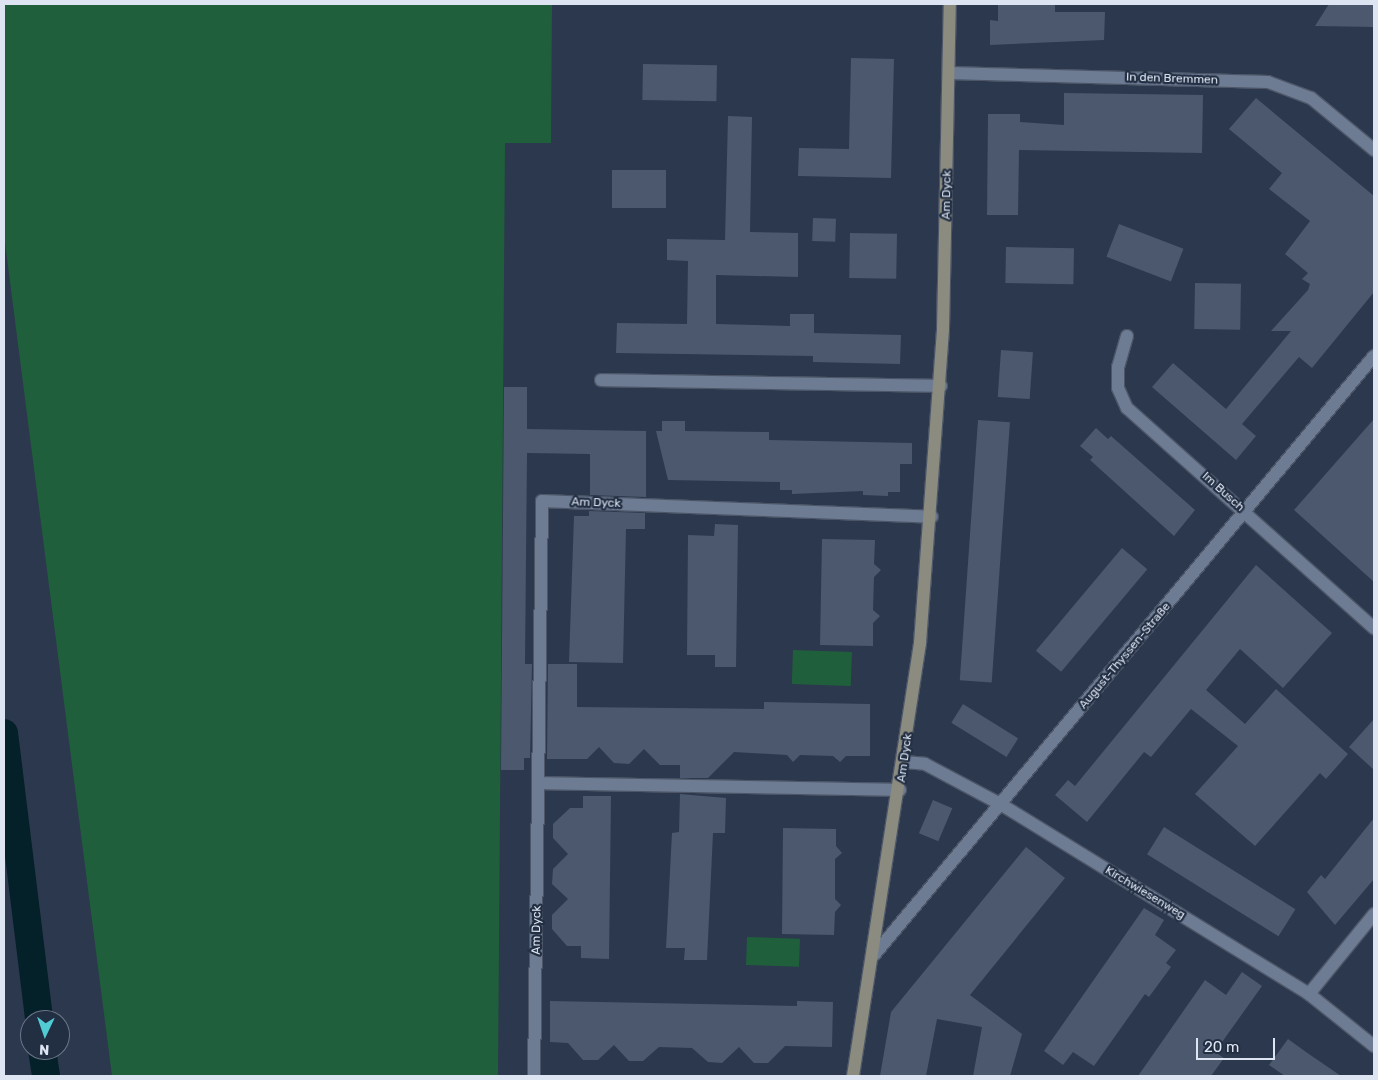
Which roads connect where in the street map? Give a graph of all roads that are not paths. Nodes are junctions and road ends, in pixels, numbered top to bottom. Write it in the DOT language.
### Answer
graph roads {
  1 [pos="950,4"];
  2 [pos="949,73"];
  3 [pos="1374,150"];
  4 [pos="1126,336"];
  5 [pos="1374,356"];
  6 [pos="601,380"];
  7 [pos="941,386"];
  8 [pos="1245,512"];
  9 [pos="932,517"];
  10 [pos="1374,628"];
  11 [pos="904,762"];
  12 [pos="539,783"];
  13 [pos="900,790"];
  14 [pos="1002,805"];
  15 [pos="1374,914"];
  16 [pos="874,955"];
  17 [pos="1309,994"];
  18 [pos="1374,1046"];
  19 [pos="534,1076"];
  20 [pos="853,1076"];
  1 -- 2 [label="main road, Am Dyck"];
  2 -- 3 [label="street, In den Bremmen"];
  2 -- 7 [label="main road, Am Dyck"];
  4 -- 8 [label="street, Im Busch"];
  5 -- 8 [label="street, August-Thyssen-Straße"];
  6 -- 7 [label="street"];
  7 -- 9 [label="main road, Am Dyck"];
  8 -- 10 [label="street, Im Busch"];
  8 -- 14 [label="street, August-Thyssen-Straße"];
  9 -- 11 [label="main road, Am Dyck"];
  9 -- 12 [label="street, Am Dyck"];
  11 -- 13 [label="main road, Am Dyck"];
  11 -- 14 [label="street, Kirchwiesenweg"];
  12 -- 13 [label="street, Am Dyck"];
  12 -- 19 [label="street, Am Dyck"];
  13 -- 16 [label="main road, Am Dyck"];
  14 -- 16 [label="street, August-Thyssen-Straße"];
  14 -- 17 [label="street, Kirchwiesenweg"];
  15 -- 17 [label="street"];
  16 -- 20 [label="main road, Am Dyck"];
  17 -- 18 [label="street, Kirchwiesenweg"];
}
